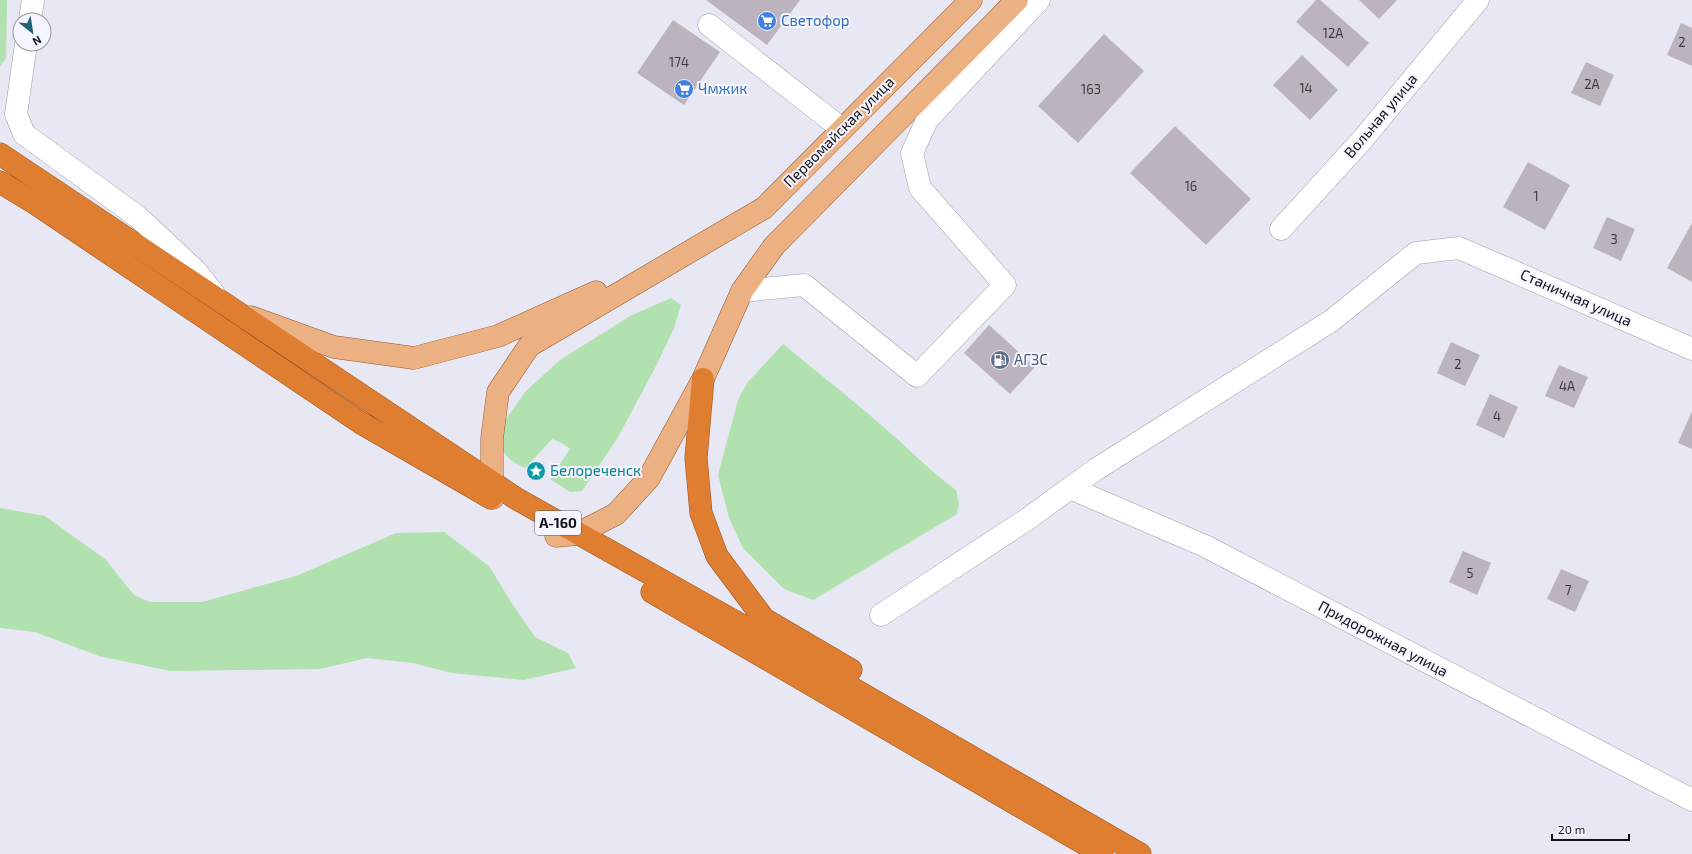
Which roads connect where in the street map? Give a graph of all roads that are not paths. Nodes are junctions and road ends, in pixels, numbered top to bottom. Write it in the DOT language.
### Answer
graph roads {
  1 [pos="33,0"];
  2 [pos="971,0"];
  3 [pos="1017,0"];
  4 [pos="1039,0"];
  5 [pos="1478,0"];
  6 [pos="31,12"];
  7 [pos="709,25"];
  8 [pos="25,52"];
  9 [pos="842,129"];
  10 [pos="0,154"];
  11 [pos="0,182"];
  12 [pos="1281,229"];
  13 [pos="694,248"];
  14 [pos="742,291"];
  15 [pos="219,299"];
  16 [pos="237,312"];
  17 [pos="1692,349"];
  18 [pos="702,379"];
  19 [pos="1070,488"];
  20 [pos="492,491"];
  21 [pos="567,535"];
  22 [pos="881,615"];
  23 [pos="1692,800"];
  24 [pos="1105,845"];
  25 [pos="1140,854"];
  1 -- 6 [label="street"];
  2 -- 9 [label="main road, Первомайская улица"];
  3 -- 14 [label="main road"];
  4 -- 14 [label="street"];
  5 -- 12 [label="street, Вольная улица"];
  7 -- 9 [label="street"];
  8 -- 15 [label="street"];
  9 -- 13 [label="main road, Первомайская улица"];
  10 -- 15 [label="highway, А-160"];
  11 -- 20 [label="highway, А-160"];
  13 -- 16 [label="main road"];
  13 -- 20 [label="main road"];
  14 -- 18 [label="main road"];
  15 -- 16 [label="highway, А-160"];
  16 -- 20 [label="highway, А-160"];
  17 -- 19 [label="street, Станичная улица"];
  18 -- 21 [label="main road"];
  18 -- 24 [label="highway"];
  19 -- 22 [label="street"];
  19 -- 23 [label="street, Придорожная улица"];
  20 -- 21 [label="highway, А-160"];
  21 -- 24 [label="highway, А-160"];
  24 -- 25 [label="highway, А-160"];
}
